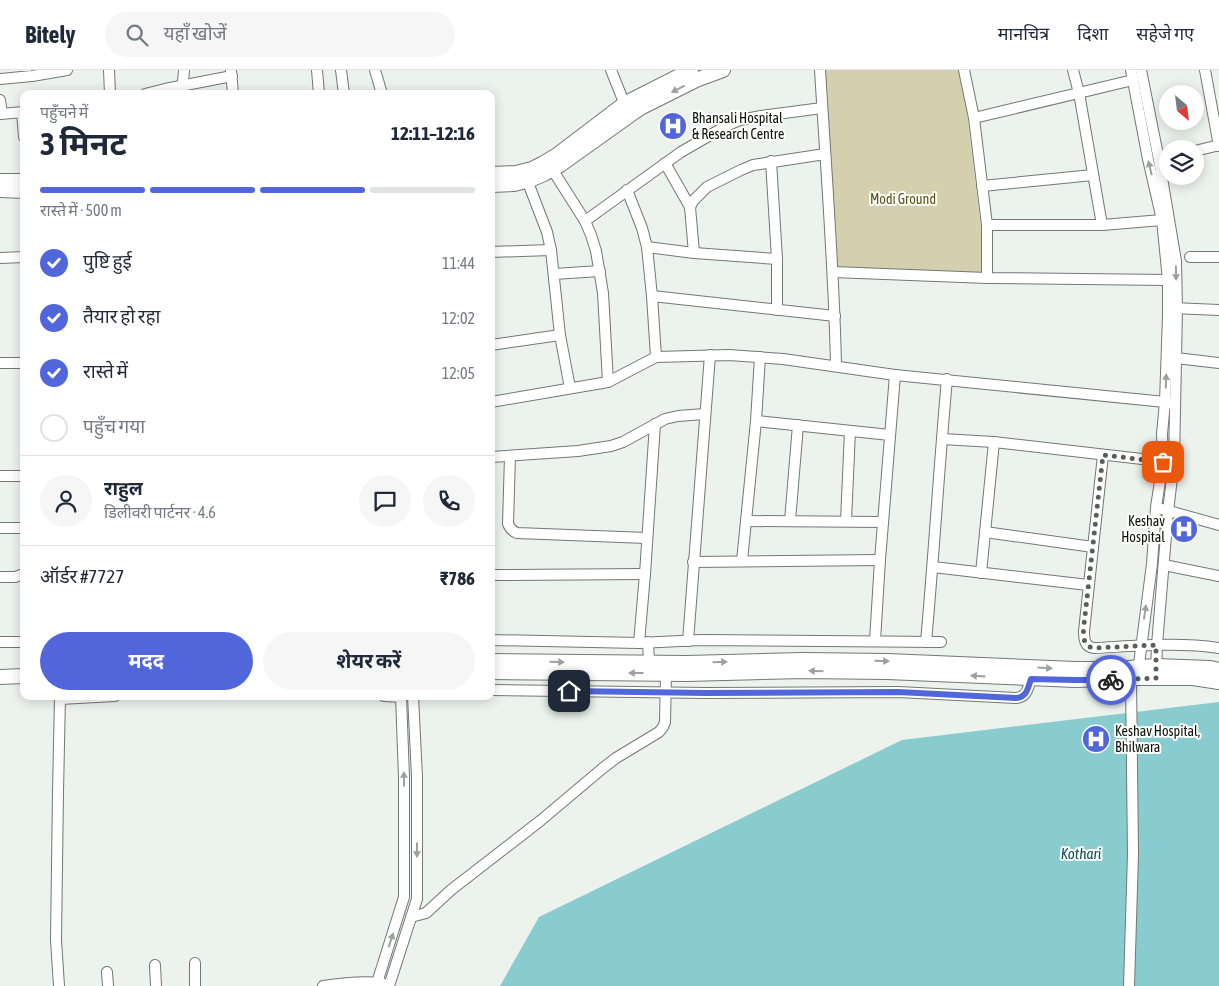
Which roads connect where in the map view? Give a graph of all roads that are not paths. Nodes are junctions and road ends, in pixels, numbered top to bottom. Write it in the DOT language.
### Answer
graph roads {
  1 [pos="66,70"];
  2 [pos="109,70"];
  3 [pos="184,70"];
  4 [pos="317,70"];
  5 [pos="341,70"];
  6 [pos="374,70"];
  7 [pos="611,70"];
  8 [pos="691,70"];
  9 [pos="723,70"];
  10 [pos="820,70"];
  11 [pos="966,70"];
  12 [pos="1073,70"];
  13 [pos="1141,70"];
  14 [pos="1205,70"];
  15 [pos="231,73"];
  16 [pos="1132,75"];
  17 [pos="0,79"];
  18 [pos="110,90"];
  19 [pos="182,90"];
  20 [pos="233,90"];
  21 [pos="319,90"];
  22 [pos="344,90"];
  23 [pos="381,90"];
  24 [pos="1079,93"];
  25 [pos="1214,95"];
  26 [pos="0,100"];
  27 [pos="822,108"];
  28 [pos="627,110"];
  29 [pos="20,112"];
  30 [pos="1,114"];
  31 [pos="974,118"];
  32 [pos="1159,143"];
  33 [pos="1219,145"];
  34 [pos="1204,149"];
  35 [pos="825,154"];
  36 [pos="771,162"];
  37 [pos="665,163"];
  38 [pos="552,169"];
  39 [pos="495,174"];
  40 [pos="1093,176"];
  41 [pos="527,180"];
  42 [pos="0,181"];
  43 [pos="20,181"];
  44 [pos="495,185"];
  45 [pos="1166,185"];
  46 [pos="982,186"];
  47 [pos="0,190"];
  48 [pos="20,190"];
  49 [pos="627,190"];
  50 [pos="690,207"];
  51 [pos="1162,220"];
  52 [pos="585,221"];
  53 [pos="1102,224"];
  54 [pos="987,225"];
  55 [pos="646,247"];
  56 [pos="551,250"];
  57 [pos="495,252"];
  58 [pos="694,253"];
  59 [pos="20,257"];
  60 [pos="1190,257"];
  61 [pos="1219,257"];
  62 [pos="0,258"];
  63 [pos="777,259"];
  64 [pos="600,271"];
  65 [pos="833,272"];
  66 [pos="554,274"];
  67 [pos="988,278"];
  68 [pos="1168,280"];
  69 [pos="652,296"];
  70 [pos="1172,308"];
  71 [pos="777,310"];
  72 [pos="1219,310"];
  73 [pos="835,316"];
  74 [pos="560,335"];
  75 [pos="495,344"];
  76 [pos="710,355"];
  77 [pos="656,357"];
  78 [pos="760,358"];
  79 [pos="1176,358"];
  80 [pos="0,363"];
  81 [pos="20,363"];
  82 [pos="1219,363"];
  83 [pos="836,366"];
  84 [pos="895,375"];
  85 [pos="947,379"];
  86 [pos="608,382"];
  87 [pos="570,388"];
  88 [pos="495,401"];
  89 [pos="1165,402"];
  90 [pos="1176,405"];
  91 [pos="705,414"];
  92 [pos="756,421"];
  93 [pos="655,424"];
  94 [pos="798,425"];
  95 [pos="850,430"];
  96 [pos="890,435"];
  97 [pos="942,439"];
  98 [pos="994,442"];
  99 [pos="1103,455"];
  100 [pos="510,456"];
  101 [pos="495,457"];
  102 [pos="1163,462"];
  103 [pos="1174,462"];
  104 [pos="0,476"];
  105 [pos="20,476"];
  106 [pos="1156,508"];
  107 [pos="1168,511"];
  108 [pos="790,521"];
  109 [pos="846,521"];
  110 [pos="746,522"];
  111 [pos="883,522"];
  112 [pos="1219,526"];
  113 [pos="0,528"];
  114 [pos="20,528"];
  115 [pos="985,532"];
  116 [pos="647,538"];
  117 [pos="1093,547"];
  118 [pos="880,560"];
  119 [pos="742,561"];
  120 [pos="693,562"];
  121 [pos="1164,565"];
  122 [pos="933,568"];
  123 [pos="981,573"];
  124 [pos="645,574"];
  125 [pos="20,575"];
  126 [pos="495,575"];
  127 [pos="1219,576"];
  128 [pos="0,577"];
  129 [pos="1088,585"];
  130 [pos="495,640"];
  131 [pos="688,641"];
  132 [pos="875,641"];
  133 [pos="0,642"];
  134 [pos="20,642"];
  135 [pos="643,642"];
  136 [pos="926,642"];
  137 [pos="941,642"];
  138 [pos="1141,645"];
  139 [pos="1156,645"];
  140 [pos="1219,648"];
  141 [pos="495,661"];
  142 [pos="649,662"];
  143 [pos="521,667"];
  144 [pos="1219,670"];
  145 [pos="495,671"];
  146 [pos="1156,672"];
  147 [pos="666,674"];
  148 [pos="1136,674"];
  149 [pos="20,676"];
  150 [pos="0,677"];
  151 [pos="1031,679"];
  152 [pos="1219,682"];
  153 [pos="495,690"];
  154 [pos="666,692"];
  155 [pos="60,700"];
  156 [pos="401,700"];
  157 [pos="413,700"];
  158 [pos="411,917"];
  159 [pos="195,963"];
  160 [pos="156,965"];
  161 [pos="107,972"];
  162 [pos="377,984"];
  163 [pos="389,985"];
  164 [pos="59,986"];
  165 [pos="108,986"];
  166 [pos="156,986"];
  167 [pos="195,986"];
  168 [pos="323,986"];
  169 [pos="1129,986"];
  1 -- 17 [label="street"];
  2 -- 18 [label="street"];
  3 -- 19 [label="street"];
  4 -- 21 [label="street"];
  5 -- 22 [label="street"];
  6 -- 23 [label="street"];
  7 -- 28 [label="street"];
  8 -- 28 [label="main road"];
  9 -- 28 [label="main road, one-way"];
  10 -- 27 [label="street"];
  11 -- 31 [label="street"];
  12 -- 24 [label="street"];
  13 -- 32 [label="street"];
  14 -- 25 [label="street"];
  15 -- 19 [label="street"];
  15 -- 20 [label="street"];
  16 -- 24 [label="street"];
  51 -- 16 [label="street, one-way"];
  24 -- 31 [label="street"];
  24 -- 40 [label="street"];
  25 -- 33 [label="street"];
  26 -- 30 [label="street"];
  27 -- 35 [label="street"];
  27 -- 37 [label="street"];
  28 -- 38 [label="main road"];
  28 -- 39 [label="main road"];
  29 -- 30 [label="street"];
  31 -- 46 [label="street"];
  33 -- 34 [label="street"];
  35 -- 36 [label="street"];
  35 -- 65 [label="street"];
  36 -- 50 [label="street"];
  36 -- 63 [label="street"];
  37 -- 49 [label="street"];
  37 -- 50 [label="street"];
  38 -- 41 [label="main road"];
  38 -- 52 [label="street"];
  40 -- 46 [label="street"];
  40 -- 53 [label="street"];
  41 -- 44 [label="main road"];
  41 -- 56 [label="street"];
  42 -- 43 [label="main road"];
  45 -- 70 [label="street, one-way"];
  46 -- 54 [label="street"];
  47 -- 48 [label="main road"];
  49 -- 52 [label="street"];
  49 -- 55 [label="street"];
  50 -- 58 [label="street"];
  51 -- 53 [label="street"];
  51 -- 68 [label="street"];
  52 -- 64 [label="street"];
  53 -- 54 [label="street"];
  54 -- 67 [label="street"];
  55 -- 58 [label="street"];
  55 -- 69 [label="street"];
  56 -- 57 [label="street"];
  56 -- 66 [label="street"];
  58 -- 63 [label="street"];
  59 -- 62 [label="street"];
  60 -- 61 [label="street"];
  63 -- 71 [label="street"];
  64 -- 66 [label="street"];
  64 -- 86 [label="street"];
  65 -- 67 [label="street"];
  65 -- 73 [label="street"];
  66 -- 74 [label="street"];
  67 -- 68 [label="street"];
  68 -- 70 [label="street"];
  69 -- 71 [label="street"];
  69 -- 77 [label="street"];
  70 -- 72 [label="street"];
  70 -- 79 [label="street"];
  89 -- 70 [label="street, one-way"];
  71 -- 73 [label="street"];
  73 -- 83 [label="street"];
  74 -- 75 [label="street"];
  74 -- 87 [label="street"];
  76 -- 77 [label="street"];
  76 -- 78 [label="street"];
  76 -- 91 [label="street"];
  77 -- 86 [label="street"];
  78 -- 83 [label="street"];
  78 -- 92 [label="street"];
  79 -- 82 [label="street"];
  79 -- 90 [label="street"];
  80 -- 81 [label="street"];
  83 -- 84 [label="street"];
  84 -- 85 [label="street"];
  84 -- 96 [label="street"];
  85 -- 89 [label="street"];
  85 -- 97 [label="street"];
  86 -- 87 [label="street"];
  87 -- 88 [label="street"];
  89 -- 90 [label="street"];
  89 -- 102 [label="street"];
  90 -- 103 [label="street"];
  91 -- 93 [label="street"];
  91 -- 120 [label="street"];
  92 -- 94 [label="street"];
  92 -- 110 [label="street"];
  93 -- 100 [label="street"];
  93 -- 116 [label="street"];
  94 -- 95 [label="street"];
  94 -- 108 [label="street"];
  95 -- 96 [label="street"];
  95 -- 109 [label="street"];
  96 -- 111 [label="street"];
  97 -- 98 [label="street"];
  97 -- 122 [label="street"];
  98 -- 99 [label="street"];
  98 -- 115 [label="street"];
  99 -- 102 [label="street"];
  99 -- 117 [label="street"];
  100 -- 101 [label="street"];
  100 -- 116 [label="street"];
  102 -- 103 [label="street"];
  102 -- 106 [label="street"];
  103 -- 107 [label="street"];
  104 -- 105 [label="street"];
  106 -- 107 [label="street"];
  138 -- 106 [label="street, one-way"];
  107 -- 112 [label="street"];
  107 -- 121 [label="street"];
  108 -- 109 [label="street"];
  108 -- 110 [label="street"];
  109 -- 111 [label="street"];
  110 -- 119 [label="street"];
  111 -- 118 [label="street"];
  113 -- 114 [label="street"];
  115 -- 117 [label="street"];
  115 -- 123 [label="street"];
  116 -- 124 [label="street"];
  117 -- 129 [label="street"];
  118 -- 119 [label="street"];
  118 -- 132 [label="street"];
  119 -- 120 [label="street"];
  120 -- 131 [label="street"];
  121 -- 127 [label="street"];
  121 -- 139 [label="street"];
  122 -- 123 [label="street"];
  122 -- 136 [label="street"];
  123 -- 129 [label="street"];
  124 -- 126 [label="street"];
  124 -- 135 [label="street"];
  125 -- 128 [label="street"];
  129 -- 138 [label="street"];
  130 -- 135 [label="street"];
  131 -- 132 [label="street"];
  131 -- 135 [label="street"];
  132 -- 136 [label="street"];
  133 -- 134 [label="street"];
  135 -- 142 [label="street"];
  136 -- 137 [label="street"];
  138 -- 139 [label="street"];
  138 -- 148 [label="street"];
  139 -- 140 [label="street"];
  139 -- 146 [label="street"];
  141 -- 143 [label="main road"];
  143 -- 142 [label="main road, one-way"];
  142 -- 148 [label="main road, one-way"];
  143 -- 145 [label="main road"];
  147 -- 143 [label="main road, one-way"];
  144 -- 146 [label="main road"];
  146 -- 148 [label="main road"];
  146 -- 152 [label="main road"];
  151 -- 147 [label="main road, one-way"];
  147 -- 154 [label="street"];
  148 -- 151 [label="main road"];
  148 -- 169 [label="street"];
  149 -- 150 [label="main road"];
  151 -- 154 [label="street"];
  153 -- 154 [label="street"];
  154 -- 158 [label="street"];
  155 -- 164 [label="street"];
  162 -- 156 [label="street, one-way"];
  157 -- 158 [label="street, one-way"];
  158 -- 163 [label="street"];
  159 -- 167 [label="street"];
  160 -- 166 [label="street"];
  161 -- 165 [label="street"];
  162 -- 163 [label="street"];
  162 -- 168 [label="street"];
}
